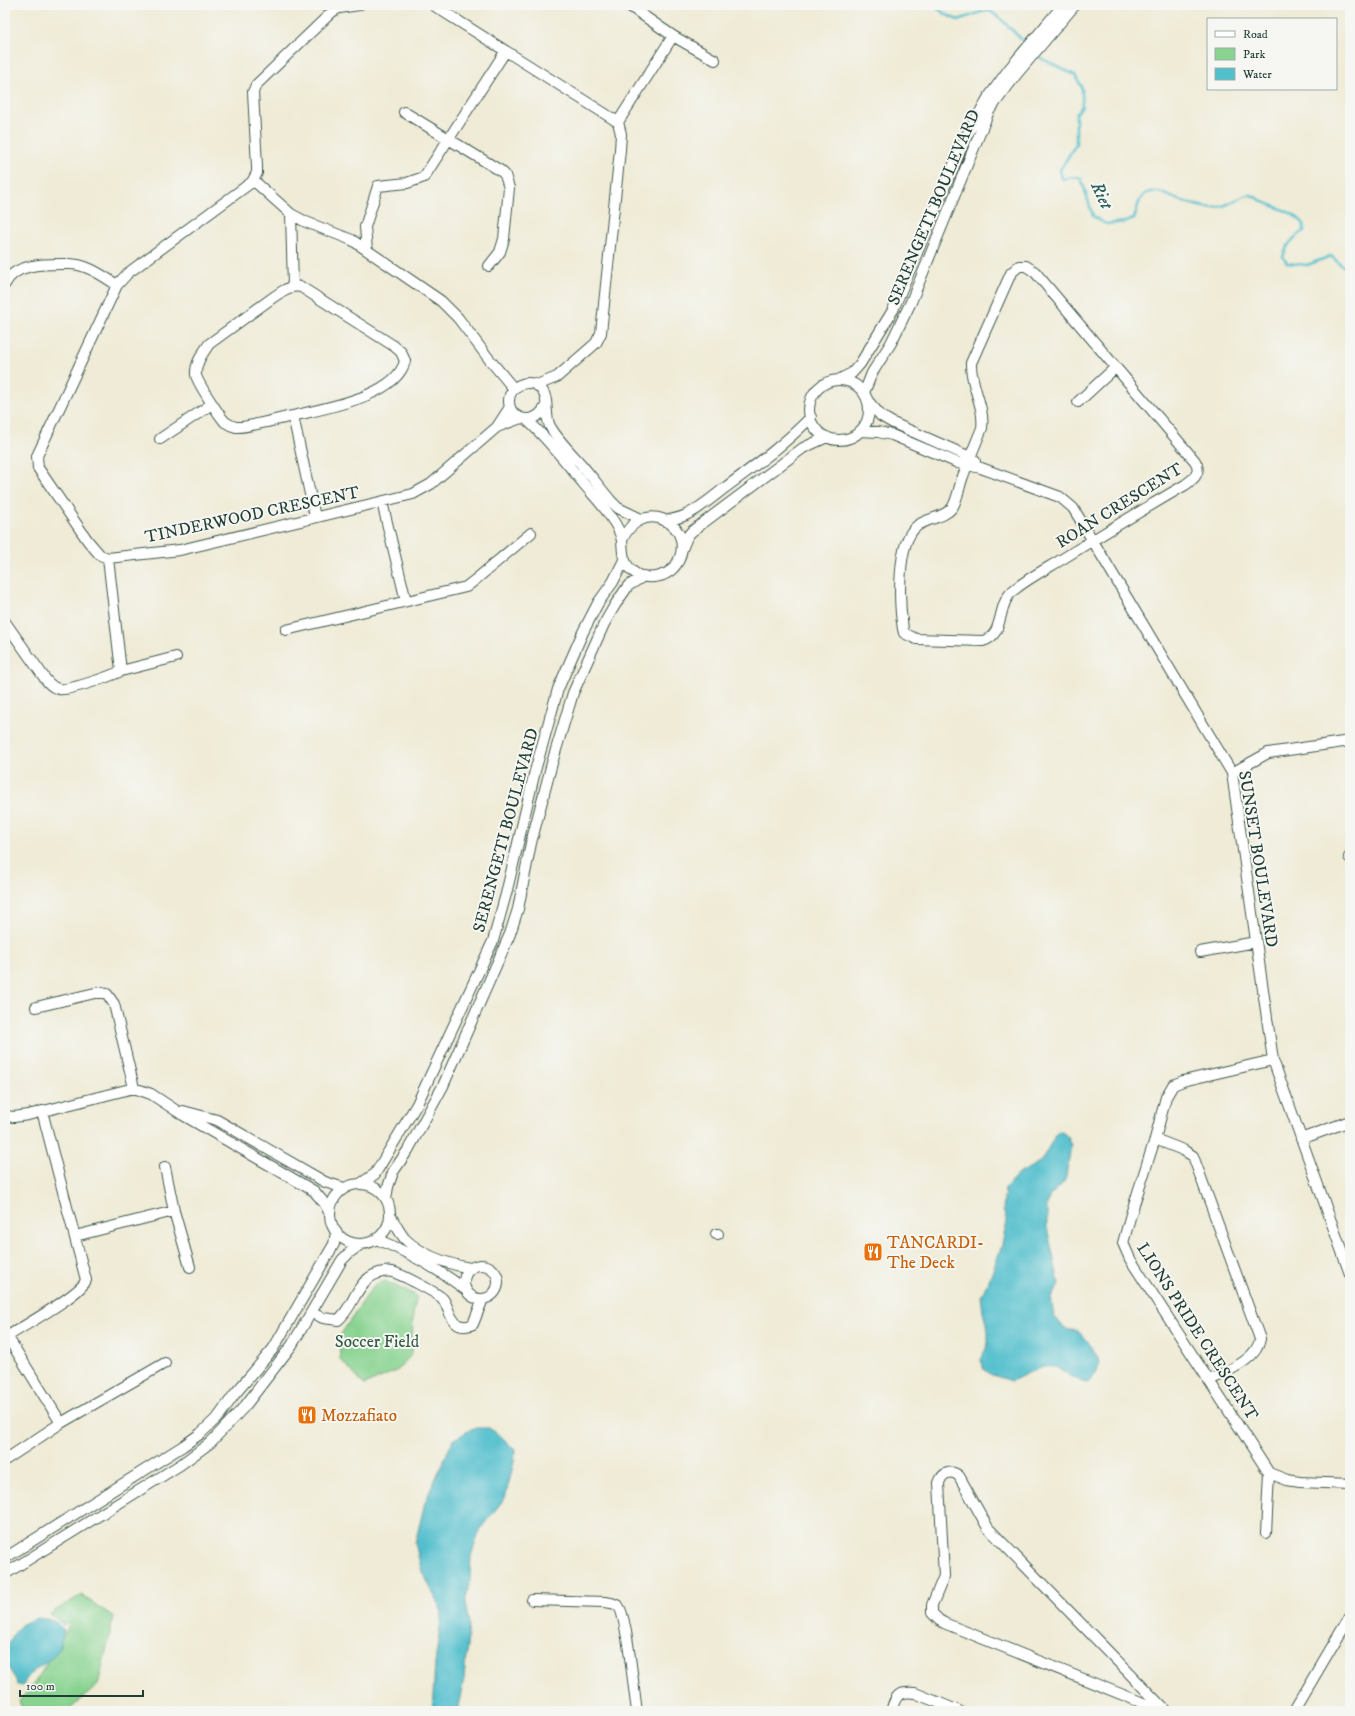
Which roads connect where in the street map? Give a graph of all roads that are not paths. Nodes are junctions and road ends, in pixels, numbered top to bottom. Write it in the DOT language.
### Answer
graph roads {
  1 [pos="358,5"];
  2 [pos="433,5"];
  3 [pos="628,5"];
  4 [pos="1063,5"];
  5 [pos="1075,5"];
  6 [pos="329,8"];
  7 [pos="673,36"];
  8 [pos="506,52"];
  9 [pos="715,60"];
  10 [pos="1012,72"];
  11 [pos="404,112"];
  12 [pos="618,122"];
  13 [pos="448,139"];
  14 [pos="253,180"];
  15 [pos="291,214"];
  16 [pos="365,227"];
  17 [pos="352,240"];
  18 [pos="367,250"];
  19 [pos="489,266"];
  20 [pos="6,280"];
  21 [pos="117,285"];
  22 [pos="293,286"];
  23 [pos="1116,367"];
  24 [pos="557,378"];
  25 [pos="840,380"];
  26 [pos="537,385"];
  27 [pos="514,389"];
  28 [pos="866,397"];
  29 [pos="1078,402"];
  30 [pos="212,404"];
  31 [pos="546,404"];
  32 [pos="510,408"];
  33 [pos="293,416"];
  34 [pos="811,417"];
  35 [pos="524,419"];
  36 [pos="497,427"];
  37 [pos="860,431"];
  38 [pos="827,437"];
  39 [pos="160,439"];
  40 [pos="932,440"];
  41 [pos="928,450"];
  42 [pos="968,461"];
  43 [pos="574,464"];
  44 [pos="382,502"];
  45 [pos="315,517"];
  46 [pos="641,519"];
  47 [pos="665,521"];
  48 [pos="530,533"];
  49 [pos="622,540"];
  50 [pos="1092,540"];
  51 [pos="682,549"];
  52 [pos="108,558"];
  53 [pos="624,560"];
  54 [pos="644,576"];
  55 [pos="406,601"];
  56 [pos="5,622"];
  57 [pos="286,630"];
  58 [pos="8,633"];
  59 [pos="176,657"];
  60 [pos="121,671"];
  61 [pos="1350,741"];
  62 [pos="1232,773"];
  63 [pos="1256,942"];
  64 [pos="1200,952"];
  65 [pos="36,1007"];
  66 [pos="1272,1060"];
  67 [pos="134,1088"];
  68 [pos="175,1110"];
  69 [pos="42,1111"];
  70 [pos="5,1116"];
  71 [pos="1350,1121"];
  72 [pos="228,1126"];
  73 [pos="221,1137"];
  74 [pos="1155,1139"];
  75 [pos="1301,1139"];
  76 [pos="255,1141"];
  77 [pos="248,1152"];
  78 [pos="165,1167"];
  79 [pos="360,1184"];
  80 [pos="344,1188"];
  81 [pos="386,1199"];
  82 [pos="174,1211"];
  83 [pos="330,1214"];
  84 [pos="390,1215"];
  85 [pos="336,1232"];
  86 [pos="76,1236"];
  87 [pos="376,1239"];
  88 [pos="361,1244"];
  89 [pos="190,1267"];
  90 [pos="470,1268"];
  91 [pos="1350,1274"];
  92 [pos="466,1290"];
  93 [pos="483,1299"];
  94 [pos="312,1313"];
  95 [pos="6,1337"];
  96 [pos="165,1363"];
  97 [pos="1210,1380"];
  98 [pos="61,1423"];
  99 [pos="5,1460"];
  100 [pos="1269,1473"];
  101 [pos="1350,1484"];
  102 [pos="1266,1533"];
  103 [pos="5,1558"];
  104 [pos="5,1574"];
  105 [pos="532,1600"];
  106 [pos="1350,1616"];
  107 [pos="1138,1682"];
  108 [pos="1129,1697"];
  109 [pos="1296,1707"];
  110 [pos="636,1711"];
  111 [pos="891,1711"];
  112 [pos="959,1711"];
  113 [pos="1163,1711"];
  114 [pos="1166,1711"];
  1 -- 6 [label="street"];
  2 -- 8 [label="street"];
  3 -- 7 [label="street"];
  4 -- 10 [label="street, SERENGETI BOULEVARD"];
  5 -- 10 [label="street, SERENGETI BOULEVARD"];
  6 -- 14 [label="street"];
  7 -- 9 [label="street"];
  7 -- 12 [label="street"];
  8 -- 12 [label="street"];
  8 -- 13 [label="street"];
  10 -- 25 [label="street, SERENGETI BOULEVARD"];
  10 -- 28 [label="street, SERENGETI BOULEVARD"];
  11 -- 13 [label="street"];
  12 -- 24 [label="street"];
  13 -- 16 [label="street"];
  13 -- 19 [label="street"];
  14 -- 15 [label="street"];
  14 -- 21 [label="street"];
  15 -- 17 [label="street"];
  15 -- 22 [label="street"];
  16 -- 17 [label="street"];
  16 -- 18 [label="street"];
  17 -- 18 [label="street"];
  18 -- 27 [label="street"];
  20 -- 21 [label="street"];
  21 -- 52 [label="street"];
  22 -- 30 [label="street"];
  22 -- 33 [label="street"];
  23 -- 29 [label="street"];
  23 -- 42 [label="street, ROAN CRESCENT"];
  23 -- 50 [label="street, ROAN CRESCENT"];
  24 -- 26 [label="street"];
  24 -- 31 [label="street"];
  25 -- 28 [label="street"];
  25 -- 34 [label="street"];
  26 -- 27 [label="street"];
  26 -- 31 [label="street"];
  27 -- 32 [label="street"];
  28 -- 37 [label="street"];
  28 -- 40 [label="street"];
  30 -- 33 [label="street"];
  30 -- 39 [label="street"];
  31 -- 35 [label="street"];
  31 -- 43 [label="street"];
  32 -- 35 [label="street"];
  32 -- 36 [label="street, TINDERWOOD CRESCENT"];
  33 -- 45 [label="street"];
  34 -- 38 [label="street"];
  34 -- 47 [label="street"];
  35 -- 36 [label="street, TINDERWOOD CRESCENT"];
  35 -- 43 [label="street"];
  36 -- 44 [label="street, TINDERWOOD CRESCENT"];
  37 -- 38 [label="street"];
  37 -- 41 [label="street"];
  38 -- 51 [label="street"];
  40 -- 41 [label="street"];
  40 -- 42 [label="street"];
  41 -- 42 [label="street"];
  42 -- 50 [label="street, SUNSET BOULEVARD"];
  42 -- 50 [label="street, ROAN CRESCENT"];
  43 -- 46 [label="street"];
  43 -- 49 [label="street"];
  44 -- 45 [label="street, TINDERWOOD CRESCENT"];
  44 -- 55 [label="street"];
  45 -- 52 [label="street, TINDERWOOD CRESCENT"];
  46 -- 47 [label="street"];
  46 -- 49 [label="street"];
  47 -- 51 [label="street"];
  48 -- 55 [label="street"];
  49 -- 53 [label="street"];
  50 -- 62 [label="street, SUNSET BOULEVARD"];
  51 -- 54 [label="street"];
  52 -- 60 [label="street"];
  53 -- 54 [label="street"];
  53 -- 79 [label="street, SERENGETI BOULEVARD"];
  54 -- 81 [label="street, SERENGETI BOULEVARD"];
  55 -- 57 [label="street"];
  56 -- 58 [label="street"];
  58 -- 60 [label="street"];
  59 -- 60 [label="street"];
  61 -- 62 [label="street"];
  62 -- 63 [label="street, SUNSET BOULEVARD"];
  63 -- 64 [label="street"];
  63 -- 66 [label="street, SUNSET BOULEVARD"];
  65 -- 67 [label="street"];
  66 -- 74 [label="street, LIONS PRIDE CRESCENT"];
  66 -- 75 [label="street, SUNSET BOULEVARD"];
  67 -- 68 [label="street"];
  67 -- 69 [label="street"];
  68 -- 72 [label="street"];
  68 -- 73 [label="street"];
  69 -- 70 [label="street"];
  69 -- 86 [label="street"];
  71 -- 75 [label="street"];
  72 -- 73 [label="street"];
  72 -- 76 [label="street"];
  73 -- 77 [label="street"];
  74 -- 97 [label="street, LIONS PRIDE CRESCENT"];
  74 -- 97 [label="street"];
  75 -- 91 [label="street, SUNSET BOULEVARD"];
  76 -- 77 [label="street"];
  76 -- 80 [label="street"];
  77 -- 83 [label="street"];
  78 -- 82 [label="street"];
  79 -- 80 [label="street"];
  79 -- 81 [label="street"];
  80 -- 83 [label="street"];
  81 -- 84 [label="street"];
  82 -- 86 [label="street"];
  82 -- 89 [label="street"];
  83 -- 85 [label="street"];
  84 -- 87 [label="street"];
  84 -- 90 [label="street"];
  85 -- 88 [label="street"];
  85 -- 103 [label="street"];
  86 -- 95 [label="street"];
  87 -- 88 [label="street"];
  87 -- 92 [label="street"];
  88 -- 94 [label="street"];
  90 -- 92 [label="street"];
  90 -- 93 [label="street"];
  92 -- 93 [label="street"];
  93 -- 94 [label="street"];
  94 -- 104 [label="street"];
  95 -- 98 [label="street"];
  96 -- 98 [label="street"];
  97 -- 100 [label="street, LIONS PRIDE CRESCENT"];
  98 -- 99 [label="street"];
  100 -- 101 [label="street"];
  100 -- 102 [label="street"];
  105 -- 110 [label="street"];
  106 -- 109 [label="street"];
  107 -- 108 [label="street"];
  107 -- 108 [label="street"];
  107 -- 114 [label="street"];
  108 -- 113 [label="street"];
  111 -- 112 [label="street"];
}
